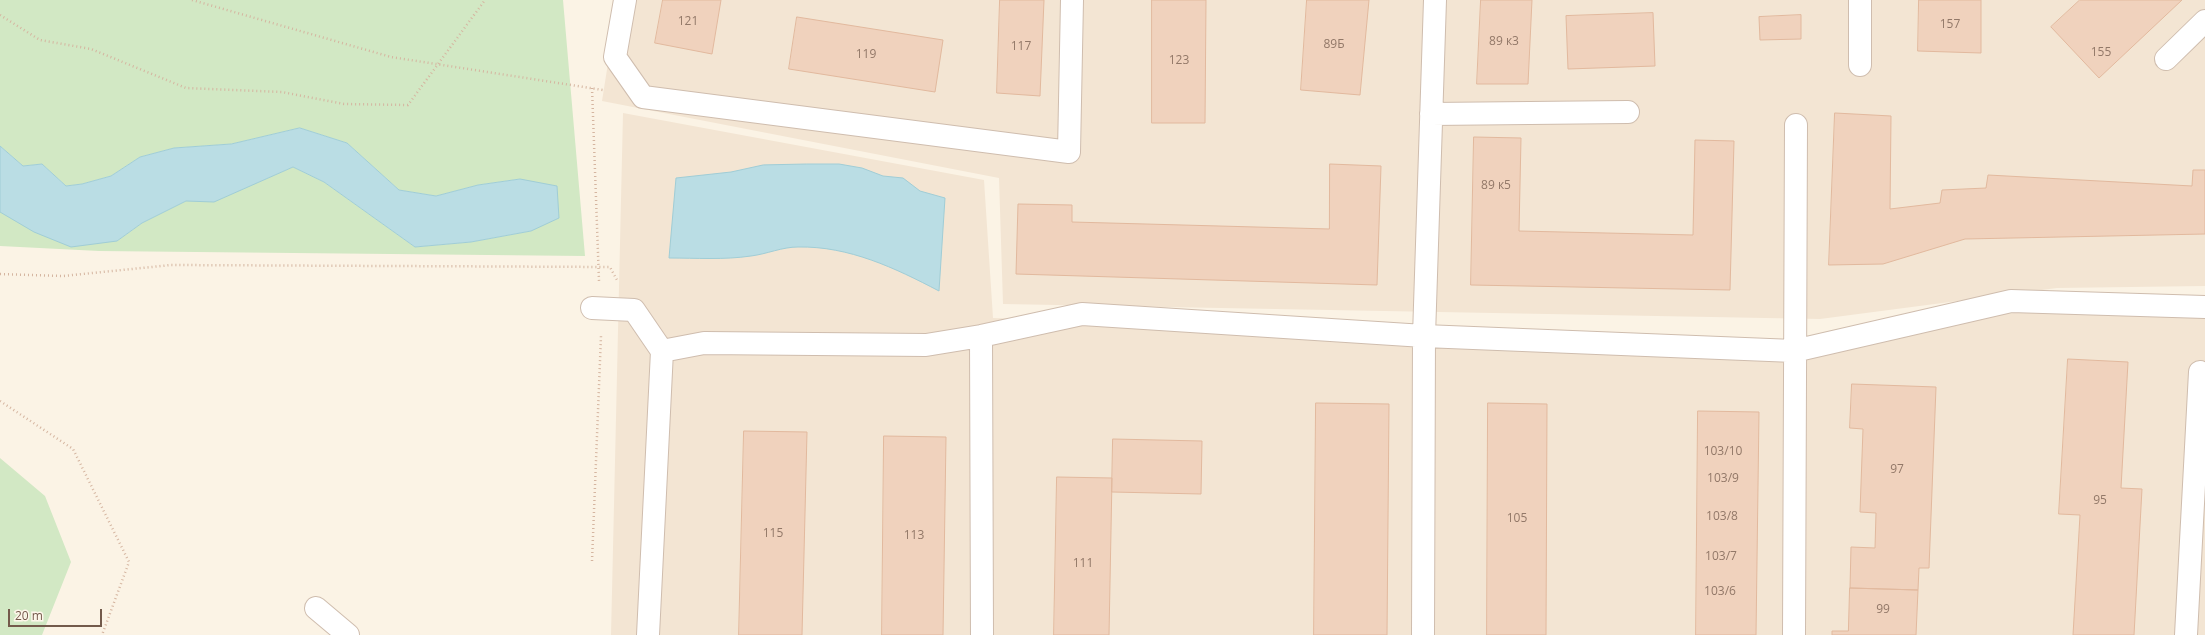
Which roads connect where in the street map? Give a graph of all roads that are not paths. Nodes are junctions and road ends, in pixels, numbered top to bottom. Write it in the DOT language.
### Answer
graph roads {
  1 [pos="625,0"];
  2 [pos="1072,0"];
  3 [pos="1435,0"];
  4 [pos="1860,0"];
  5 [pos="2205,21"];
  6 [pos="2166,59"];
  7 [pos="1860,65"];
  8 [pos="1628,112"];
  9 [pos="1431,114"];
  10 [pos="1796,125"];
  11 [pos="2205,307"];
  12 [pos="592,308"];
  13 [pos="981,336"];
  14 [pos="1424,336"];
  15 [pos="662,351"];
  16 [pos="1794,351"];
  17 [pos="2200,372"];
  18 [pos="316,608"];
  19 [pos="348,635"];
  20 [pos="648,635"];
  21 [pos="982,635"];
  22 [pos="1423,635"];
  23 [pos="1794,635"];
  24 [pos="2186,635"];
  1 -- 2 [label="street"];
  3 -- 9 [label="street"];
  4 -- 7 [label="street"];
  5 -- 6 [label="street"];
  8 -- 9 [label="street"];
  9 -- 14 [label="street"];
  10 -- 16 [label="street"];
  11 -- 16 [label="street"];
  12 -- 15 [label="street"];
  13 -- 14 [label="street"];
  13 -- 15 [label="street"];
  13 -- 21 [label="street"];
  14 -- 16 [label="street"];
  14 -- 22 [label="street"];
  15 -- 20 [label="street"];
  16 -- 23 [label="street"];
  17 -- 24 [label="street"];
  18 -- 19 [label="street"];
}
